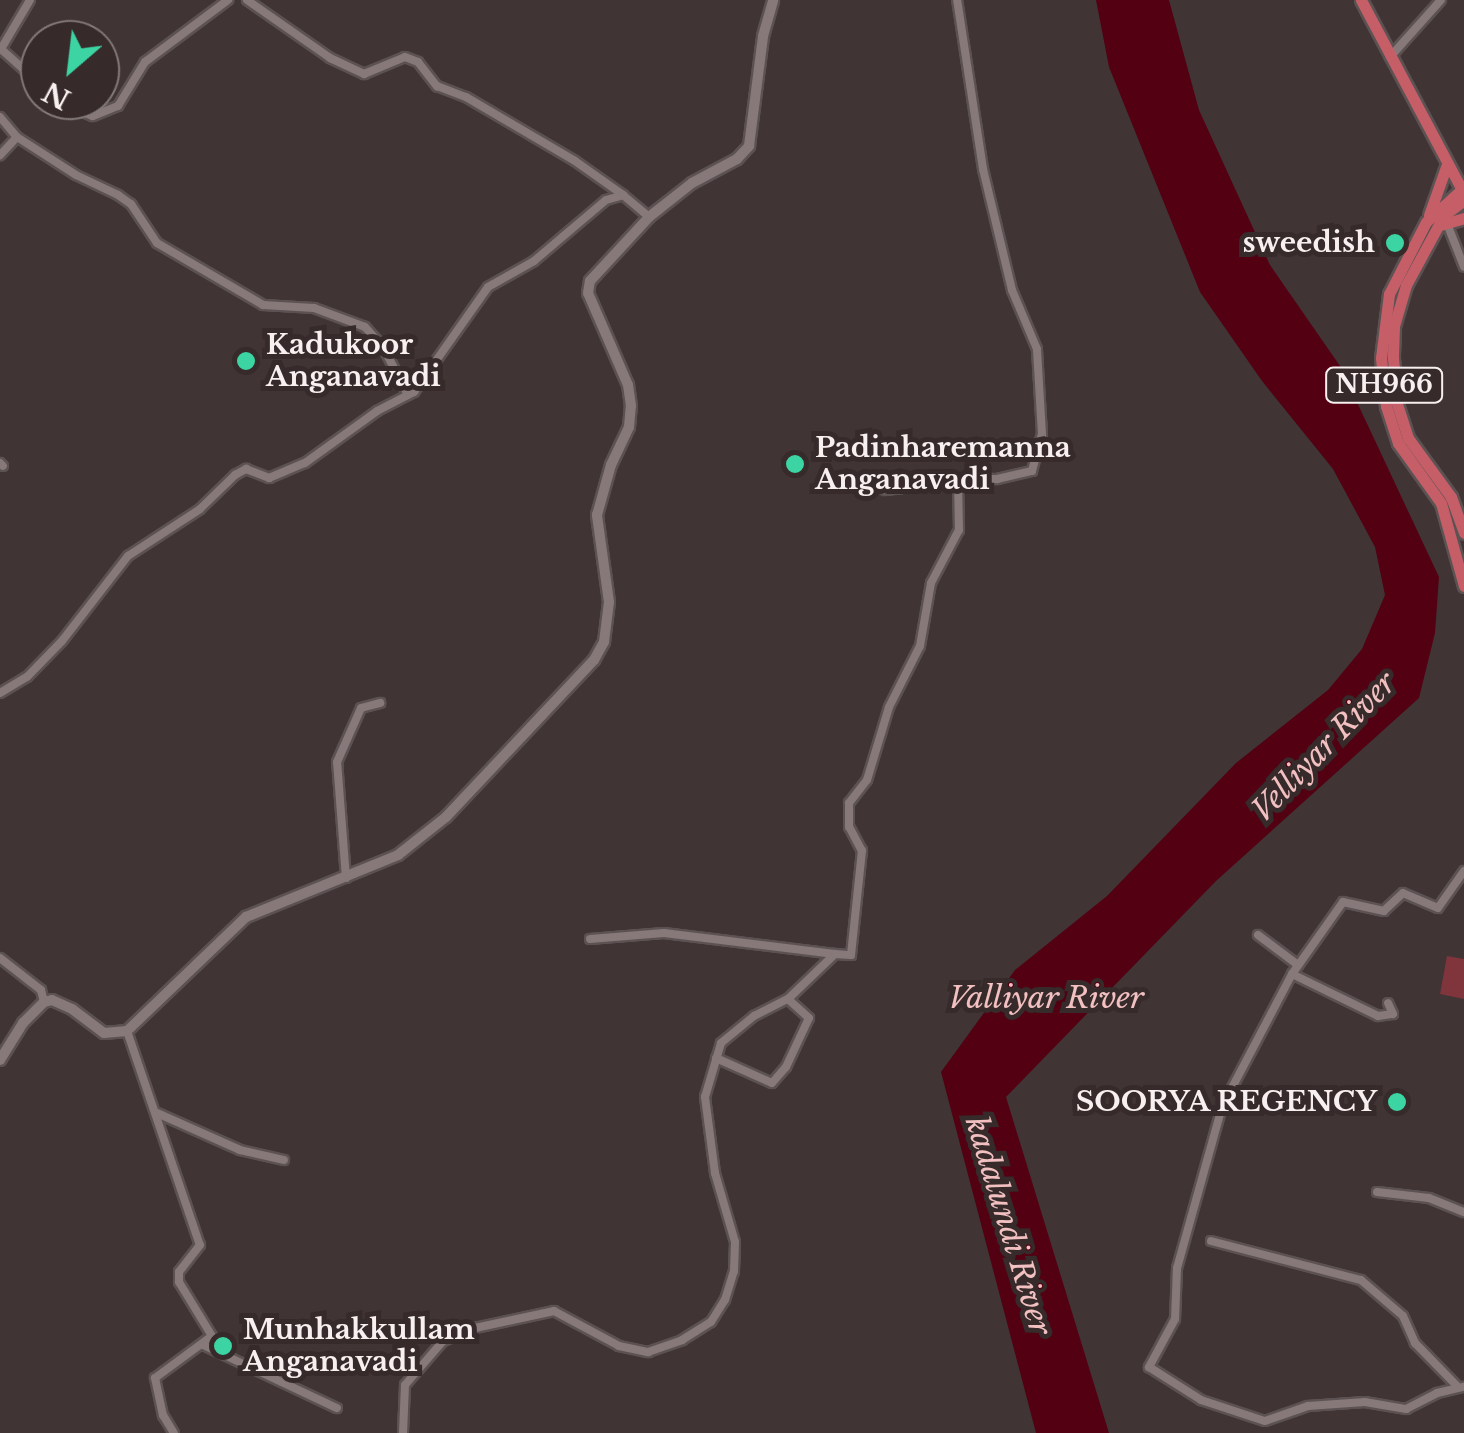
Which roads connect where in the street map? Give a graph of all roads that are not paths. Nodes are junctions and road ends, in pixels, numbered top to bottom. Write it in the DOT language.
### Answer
graph roads {
  1 [pos="30,0"];
  2 [pos="228,0"];
  3 [pos="246,0"];
  4 [pos="773,0"];
  5 [pos="957,0"];
  6 [pos="1361,0"];
  7 [pos="1441,0"];
  8 [pos="0,50"];
  9 [pos="1390,57"];
  10 [pos="20,67"];
  11 [pos="120,100"];
  12 [pos="0,118"];
  13 [pos="17,137"];
  14 [pos="0,155"];
  15 [pos="1446,167"];
  16 [pos="623,195"];
  17 [pos="1463,195"];
  18 [pos="649,217"];
  19 [pos="1464,218"];
  20 [pos="1436,223"];
  21 [pos="1464,267"];
  22 [pos="408,395"];
  23 [pos="958,482"];
  24 [pos="884,490"];
  25 [pos="1464,533"];
  26 [pos="1464,586"];
  27 [pos="0,693"];
  28 [pos="380,703"];
  29 [pos="1464,871"];
  30 [pos="346,878"];
  31 [pos="1258,935"];
  32 [pos="590,939"];
  33 [pos="835,954"];
  34 [pos="0,958"];
  35 [pos="1298,965"];
  36 [pos="1292,974"];
  37 [pos="788,999"];
  38 [pos="44,1002"];
  39 [pos="1388,1002"];
  40 [pos="126,1031"];
  41 [pos="716,1058"];
  42 [pos="0,1060"];
  43 [pos="156,1113"];
  44 [pos="284,1160"];
  45 [pos="1377,1192"];
  46 [pos="1464,1212"];
  47 [pos="1211,1241"];
  48 [pos="203,1345"];
  49 [pos="1460,1386"];
  50 [pos="337,1408"];
  51 [pos="174,1433"];
  52 [pos="403,1433"];
  1 -- 8 [label="street"];
  2 -- 11 [label="street"];
  3 -- 16 [label="street"];
  4 -- 18 [label="main road"];
  5 -- 23 [label="street"];
  6 -- 9 [label="highway"];
  7 -- 9 [label="street"];
  8 -- 10 [label="street"];
  9 -- 15 [label="highway"];
  12 -- 13 [label="street"];
  13 -- 14 [label="street"];
  13 -- 22 [label="street"];
  15 -- 17 [label="highway"];
  15 -- 20 [label="highway, NH966"];
  16 -- 18 [label="street"];
  16 -- 22 [label="street"];
  17 -- 20 [label="highway, NH966"];
  18 -- 30 [label="main road"];
  19 -- 20 [label="highway"];
  20 -- 21 [label="street"];
  20 -- 25 [label="highway, NH966"];
  20 -- 26 [label="highway, NH966"];
  22 -- 27 [label="street"];
  23 -- 24 [label="street"];
  23 -- 33 [label="street"];
  28 -- 30 [label="street"];
  29 -- 35 [label="street"];
  30 -- 40 [label="main road"];
  31 -- 35 [label="street"];
  32 -- 33 [label="street"];
  33 -- 37 [label="street"];
  34 -- 38 [label="street"];
  35 -- 36 [label="street"];
  36 -- 39 [label="street"];
  36 -- 49 [label="street"];
  37 -- 41 [label="street"];
  37 -- 41 [label="street"];
  38 -- 40 [label="main road"];
  38 -- 42 [label="main road"];
  40 -- 43 [label="street"];
  41 -- 52 [label="street"];
  43 -- 44 [label="street"];
  43 -- 48 [label="street"];
  45 -- 46 [label="street"];
  47 -- 49 [label="street"];
  48 -- 50 [label="street"];
  48 -- 51 [label="street"];
}
